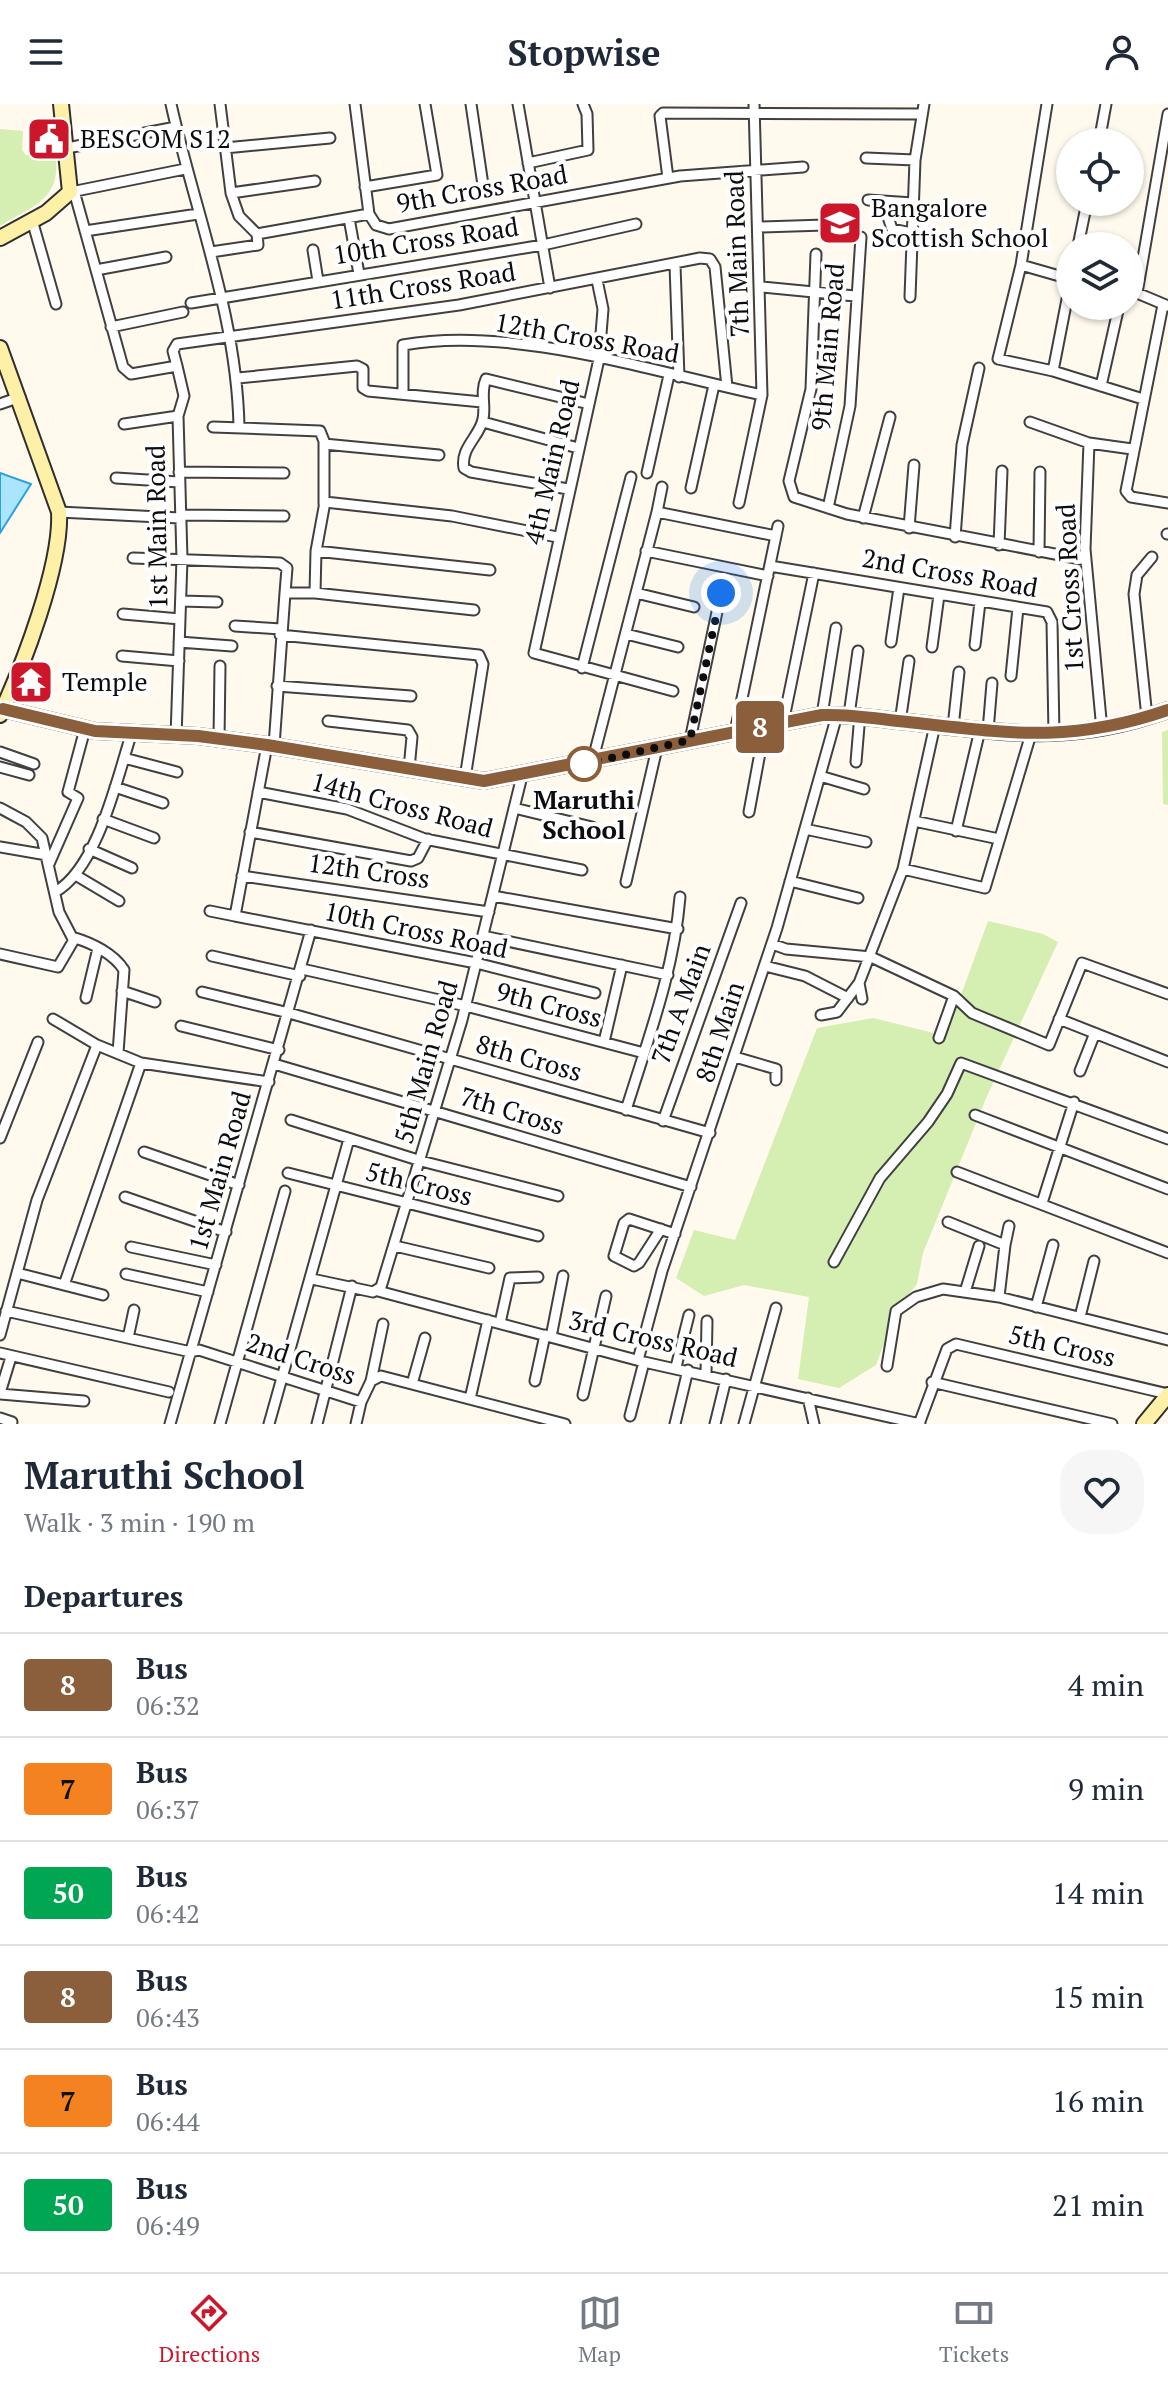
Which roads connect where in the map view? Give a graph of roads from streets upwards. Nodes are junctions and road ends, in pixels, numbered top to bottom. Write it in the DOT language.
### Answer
graph roads {
  1 [pos="61,104"];
  2 [pos="171,104"];
  3 [pos="220,104"];
  4 [pos="355,104"];
  5 [pos="425,104"];
  6 [pos="471,104"];
  7 [pos="518,104"];
  8 [pos="583,104"];
  9 [pos="1047,104"];
  10 [pos="1106,104"];
  11 [pos="755,108"];
  12 [pos="923,109"];
  13 [pos="1168,114"];
  14 [pos="176,127"];
  15 [pos="1102,128"];
  16 [pos="330,138"];
  17 [pos="67,148"];
  18 [pos="225,148"];
  19 [pos="866,158"];
  20 [pos="915,160"];
  21 [pos="528,163"];
  22 [pos="803,167"];
  23 [pos="185,169"];
  24 [pos="757,169"];
  25 [pos="668,178"];
  26 [pos="315,181"];
  27 [pos="483,185"];
  28 [pos="365,187"];
  29 [pos="72,191"];
  30 [pos="231,193"];
  31 [pos="868,200"];
  32 [pos="535,202"];
  33 [pos="913,203"];
  34 [pos="198,214"];
  35 [pos="369,214"];
  36 [pos="888,217"];
  37 [pos="349,218"];
  38 [pos="32,220"];
  39 [pos="636,224"];
  40 [pos="825,225"];
  41 [pos="759,227"];
  42 [pos="85,231"];
  43 [pos="912,233"];
  44 [pos="257,234"];
  45 [pos="861,237"];
  46 [pos="0,238"];
  47 [pos="1144,240"];
  48 [pos="543,245"];
  49 [pos="313,250"];
  50 [pos="211,252"];
  51 [pos="816,254"];
  52 [pos="166,257"];
  53 [pos="675,265"];
  54 [pos="1021,265"];
  55 [pos="96,270"];
  56 [pos="359,274"];
  57 [pos="1056,277"];
  58 [pos="597,280"];
  59 [pos="318,281"];
  60 [pos="762,287"];
  61 [pos="550,288"];
  62 [pos="814,292"];
  63 [pos="855,296"];
  64 [pos="1144,296"];
  65 [pos="910,297"];
  66 [pos="222,298"];
  67 [pos="191,303"];
  68 [pos="56,304"];
  69 [pos="1166,306"];
  70 [pos="183,312"];
  71 [pos="1063,320"];
  72 [pos="1116,320"];
  73 [pos="111,327"];
  74 [pos="229,336"];
  75 [pos="177,344"];
  76 [pos="0,348"];
  77 [pos="599,359"];
  78 [pos="177,366"];
  79 [pos="979,368"];
  80 [pos="1053,371"];
  81 [pos="674,376"];
  82 [pos="238,378"];
  83 [pos="714,385"];
  84 [pos="1101,386"];
  85 [pos="727,387"];
  86 [pos="403,393"];
  87 [pos="762,395"];
  88 [pos="20,397"];
  89 [pos="1143,399"];
  90 [pos="482,402"];
  91 [pos="0,404"];
  92 [pos="589,404"];
  93 [pos="178,416"];
  94 [pos="890,417"];
  95 [pos="483,422"];
  96 [pos="1030,422"];
  97 [pos="124,424"];
  98 [pos="213,427"];
  99 [pos="239,427"];
  100 [pos="1089,443"];
  101 [pos="324,444"];
  102 [pos="578,448"];
  103 [pos="1132,449"];
  104 [pos="439,455"];
  105 [pos="914,465"];
  106 [pos="1002,471"];
  107 [pos="1040,472"];
  108 [pos="284,473"];
  109 [pos="647,473"];
  110 [pos="179,477"];
  111 [pos="631,477"];
  112 [pos="116,478"];
  113 [pos="662,487"];
  114 [pos="691,488"];
  115 [pos="568,489"];
  116 [pos="739,503"];
  117 [pos="1168,503"];
  118 [pos="324,504"];
  119 [pos="828,508"];
  120 [pos="59,512"];
  121 [pos="657,512"];
  122 [pos="180,516"];
  123 [pos="284,516"];
  124 [pos="863,518"];
  125 [pos="909,528"];
  126 [pos="557,537"];
  127 [pos="955,537"];
  128 [pos="999,545"];
  129 [pos="316,551"];
  130 [pos="646,551"];
  131 [pos="1039,552"];
  132 [pos="1152,557"];
  133 [pos="133,558"];
  134 [pos="182,559"];
  135 [pos="1086,560"];
  136 [pos="490,570"];
  137 [pos="769,571"];
  138 [pos="814,573"];
  139 [pos="899,588"];
  140 [pos="285,593"];
  141 [pos="315,593"];
  142 [pos="636,593"];
  143 [pos="721,593"];
  144 [pos="939,595"];
  145 [pos="181,601"];
  146 [pos="217,602"];
  147 [pos="980,602"];
  148 [pos="694,607"];
  149 [pos="1018,608"];
  150 [pos="474,610"];
  151 [pos="123,614"];
  152 [pos="180,619"];
  153 [pos="235,626"];
  154 [pos="836,628"];
  155 [pos="281,632"];
  156 [pos="626,634"];
  157 [pos="179,642"];
  158 [pos="891,642"];
  159 [pos="975,645"];
  160 [pos="232,646"];
  161 [pos="678,647"];
  162 [pos="932,647"];
  163 [pos="858,651"];
  164 [pos="122,656"];
  165 [pos="179,661"];
  166 [pos="909,661"];
  167 [pos="220,666"];
  168 [pos="582,668"];
  169 [pos="959,672"];
  170 [pos="1011,676"];
  171 [pos="616,677"];
  172 [pos="992,683"];
  173 [pos="277,686"];
  174 [pos="673,691"];
  175 [pos="411,696"];
  176 [pos="2,705"];
  177 [pos="1168,710"];
  178 [pos="842,715"];
  179 [pos="1147,717"];
  180 [pos="328,721"];
  181 [pos="900,722"];
  182 [pos="783,723"];
  183 [pos="935,725"];
  184 [pos="765,726"];
  185 [pos="953,727"];
  186 [pos="85,729"];
  187 [pos="984,730"];
  188 [pos="1102,730"];
  189 [pos="735,732"];
  190 [pos="1031,734"];
  191 [pos="131,735"];
  192 [pos="1054,735"];
  193 [pos="176,737"];
  194 [pos="219,739"];
  195 [pos="690,740"];
  196 [pos="270,745"];
  197 [pos="657,748"];
  198 [pos="0,752"];
  199 [pos="124,758"];
  200 [pos="856,762"];
  201 [pos="592,763"];
  202 [pos="34,764"];
  203 [pos="0,767"];
  204 [pos="409,769"];
  205 [pos="177,772"];
  206 [pos="29,775"];
  207 [pos="522,776"];
  208 [pos="820,776"];
  209 [pos="465,778"];
  210 [pos="115,787"];
  211 [pos="864,789"];
  212 [pos="258,792"];
  213 [pos="163,803"];
  214 [pos="0,808"];
  215 [pos="514,808"];
  216 [pos="749,812"];
  217 [pos="103,819"];
  218 [pos="914,821"];
  219 [pos="592,827"];
  220 [pos="805,829"];
  221 [pos="956,831"];
  222 [pos="250,832"];
  223 [pos="154,838"];
  224 [pos="428,839"];
  225 [pos="999,839"];
  226 [pos="866,842"];
  227 [pos="0,847"];
  228 [pos="89,849"];
  229 [pos="503,854"];
  230 [pos="48,860"];
  231 [pos="132,868"];
  232 [pos="903,869"];
  233 [pos="582,870"];
  234 [pos="77,876"];
  235 [pos="242,876"];
  236 [pos="790,881"];
  237 [pos="626,882"];
  238 [pos="55,892"];
  239 [pos="493,896"];
  240 [pos="680,897"];
  241 [pos="858,898"];
  242 [pos="119,901"];
  243 [pos="741,903"];
  244 [pos="210,911"];
  245 [pos="236,912"];
  246 [pos="489,912"];
  247 [pos="678,929"];
  248 [pos="311,930"];
  249 [pos="483,936"];
  250 [pos="73,939"];
  251 [pos="772,944"];
  252 [pos="98,948"];
  253 [pos="0,954"];
  254 [pos="212,956"];
  255 [pos="871,957"];
  256 [pos="476,963"];
  257 [pos="622,965"];
  258 [pos="765,966"];
  259 [pos="301,973"];
  260 [pos="668,975"];
  261 [pos="859,983"];
  262 [pos="122,991"];
  263 [pos="202,992"];
  264 [pos="595,993"];
  265 [pos="1168,994"];
  266 [pos="954,996"];
  267 [pos="86,998"];
  268 [pos="848,998"];
  269 [pos="862,999"];
  270 [pos="155,1002"];
  271 [pos="466,1006"];
  272 [pos="289,1013"];
  273 [pos="821,1015"];
  274 [pos="53,1019"];
  275 [pos="1059,1019"];
  276 [pos="181,1026"];
  277 [pos="1095,1033"];
  278 [pos="939,1038"];
  279 [pos="38,1042"];
  280 [pos="604,1042"];
  281 [pos="97,1045"];
  282 [pos="279,1050"];
  283 [pos="118,1053"];
  284 [pos="644,1053"];
  285 [pos="735,1057"];
  286 [pos="451,1058"];
  287 [pos="1168,1062"];
  288 [pos="141,1063"];
  289 [pos="274,1064"];
  290 [pos="1080,1071"];
  291 [pos="776,1080"];
  292 [pos="269,1082"];
  293 [pos="1074,1102"];
  294 [pos="626,1110"];
  295 [pos="436,1111"];
  296 [pos="975,1115"];
  297 [pos="291,1120"];
  298 [pos="663,1121"];
  299 [pos="710,1133"];
  300 [pos="0,1138"];
  301 [pos="349,1139"];
  302 [pos="1168,1139"];
  303 [pos="1058,1147"];
  304 [pos="144,1152"];
  305 [pos="421,1161"];
  306 [pos="957,1172"];
  307 [pos="288,1173"];
  308 [pos="239,1185"];
  309 [pos="336,1186"];
  310 [pos="691,1187"];
  311 [pos="1168,1189"];
  312 [pos="285,1191"];
  313 [pos="558,1196"];
  314 [pos="125,1197"];
  315 [pos="408,1203"];
  316 [pos="1042,1203"];
  317 [pos="948,1222"];
  318 [pos="1009,1226"];
  319 [pos="661,1229"];
  320 [pos="226,1232"];
  321 [pos="675,1234"];
  322 [pos="538,1236"];
  323 [pos="1005,1245"];
  324 [pos="1053,1245"];
  325 [pos="395,1246"];
  326 [pos="979,1246"];
  327 [pos="131,1247"];
  328 [pos="1168,1253"];
  329 [pos="1094,1261"];
  330 [pos="834,1262"];
  331 [pos="216,1265"];
  332 [pos="489,1268"];
  333 [pos="17,1273"];
  334 [pos="126,1274"];
  335 [pos="563,1276"];
  336 [pos="538,1277"];
  337 [pos="312,1279"];
  338 [pos="64,1285"];
  339 [pos="352,1286"];
  340 [pos="378,1291"];
  341 [pos="208,1292"];
  342 [pos="965,1292"];
  343 [pos="103,1295"];
  344 [pos="606,1296"];
  345 [pos="999,1297"];
  346 [pos="1036,1307"];
  347 [pos="776,1308"];
  348 [pos="134,1310"];
  349 [pos="6,1311"];
  350 [pos="689,1315"];
  351 [pos="1080,1317"];
  352 [pos="488,1320"];
  353 [pos="707,1321"];
  354 [pos="500,1323"];
  355 [pos="383,1324"];
  356 [pos="0,1335"];
  357 [pos="548,1336"];
  358 [pos="128,1338"];
  359 [pos="425,1338"];
  360 [pos="1168,1340"];
  361 [pos="595,1349"];
  362 [pos="191,1352"];
  363 [pos="0,1353"];
  364 [pos="11,1357"];
  365 [pos="238,1361"];
  366 [pos="641,1361"];
  367 [pos="887,1366"];
  368 [pos="676,1367"];
  369 [pos="688,1370"];
  370 [pos="706,1374"];
  371 [pos="283,1377"];
  372 [pos="726,1379"];
  373 [pos="371,1381"];
  374 [pos="535,1381"];
  375 [pos="932,1382"];
  376 [pos="412,1384"];
  377 [pos="755,1385"];
  378 [pos="325,1391"];
  379 [pos="169,1392"];
  380 [pos="0,1393"];
  381 [pos="1168,1394"];
  382 [pos="583,1395"];
  383 [pos="808,1398"];
  384 [pos="470,1399"];
  385 [pos="84,1401"];
  386 [pos="361,1402"];
  387 [pos="630,1416"];
  388 [pos="0,1418"];
  389 [pos="12,1422"];
  390 [pos="170,1424"];
  391 [pos="220,1424"];
  392 [pos="269,1424"];
  393 [pos="317,1424"];
  394 [pos="356,1424"];
  395 [pos="565,1424"];
  396 [pos="675,1424"];
  397 [pos="715,1424"];
  398 [pos="744,1424"];
  399 [pos="814,1424"];
  400 [pos="919,1424"];
  401 [pos="1112,1424"];
  402 [pos="1144,1424"];
  1 -- 17 [label="street"];
  2 -- 14 [label="street"];
  3 -- 18 [label="street"];
  4 -- 28 [label="street"];
  5 -- 28 [label="street"];
  6 -- 27 [label="street"];
  7 -- 21 [label="street"];
  8 -- 21 [label="street"];
  9 -- 54 [label="street"];
  10 -- 15 [label="street"];
  11 -- 12 [label="street"];
  11 -- 24 [label="street, 7th Main Road"];
  11 -- 25 [label="street"];
  12 -- 20 [label="street"];
  13 -- 47 [label="street"];
  14 -- 17 [label="street"];
  14 -- 23 [label="street"];
  16 -- 18 [label="street"];
  17 -- 29 [label="street"];
  18 -- 30 [label="street"];
  19 -- 20 [label="street"];
  20 -- 33 [label="street"];
  21 -- 32 [label="street"];
  22 -- 24 [label="street, 9th Cross Road"];
  23 -- 29 [label="street"];
  23 -- 34 [label="street"];
  24 -- 25 [label="street, 9th Cross Road"];
  24 -- 41 [label="street, 7th Main Road"];
  25 -- 32 [label="street, 9th Cross Road"];
  26 -- 30 [label="street"];
  28 -- 35 [label="street"];
  29 -- 38 [label="street"];
  29 -- 42 [label="street"];
  30 -- 44 [label="street"];
  31 -- 33 [label="street"];
  32 -- 35 [label="street, 9th Cross Road"];
  32 -- 48 [label="street"];
  33 -- 43 [label="street"];
  34 -- 42 [label="street"];
  34 -- 50 [label="street"];
  35 -- 37 [label="street"];
  36 -- 43 [label="street"];
  37 -- 44 [label="street"];
  37 -- 56 [label="street"];
  38 -- 46 [label="street"];
  38 -- 68 [label="street"];
  39 -- 48 [label="street, 10th Cross Road"];
  40 -- 41 [label="street, 9th Main Road"];
  41 -- 60 [label="street, 7th Main Road"];
  42 -- 55 [label="street"];
  43 -- 65 [label="street"];
  44 -- 50 [label="street"];
  45 -- 63 [label="street, 9th Main Road"];
  48 -- 56 [label="street, 10th Cross Road"];
  48 -- 61 [label="street"];
  49 -- 59 [label="street"];
  50 -- 66 [label="street"];
  51 -- 62 [label="street"];
  52 -- 55 [label="street"];
  53 -- 58 [label="street, 11th Cross Road"];
  53 -- 81 [label="street"];
  53 -- 85 [label="street, 11th Cross Road"];
  54 -- 57 [label="street"];
  54 -- 80 [label="street"];
  55 -- 73 [label="street"];
  56 -- 59 [label="street, 10th Cross Road"];
  58 -- 61 [label="street, 11th Cross Road"];
  58 -- 77 [label="street, 4th Main Road"];
  59 -- 66 [label="street, 10th Cross Road"];
  60 -- 62 [label="street"];
  60 -- 87 [label="street, 7th Main Road"];
  61 -- 74 [label="street, 11th Cross Road"];
  62 -- 63 [label="street"];
  62 -- 119 [label="street"];
  63 -- 119 [label="street, 9th Main Road"];
  64 -- 69 [label="street"];
  66 -- 67 [label="street, 10th Cross Road"];
  66 -- 74 [label="street"];
  69 -- 89 [label="street"];
  70 -- 73 [label="street"];
  71 -- 80 [label="street"];
  72 -- 84 [label="street"];
  73 -- 78 [label="street"];
  74 -- 75 [label="street, 11th Cross Road"];
  74 -- 82 [label="street"];
  75 -- 78 [label="street, 1st Main Road"];
  76 -- 88 [label="street"];
  77 -- 81 [label="street, 12th Cross Road"];
  77 -- 86 [label="street, 12th Cross Road"];
  77 -- 92 [label="street, 4th Main Road"];
  78 -- 93 [label="street, 1st Main Road"];
  79 -- 127 [label="street"];
  80 -- 84 [label="street"];
  81 -- 83 [label="street, 12th Cross Road"];
  81 -- 109 [label="street"];
  82 -- 86 [label="street"];
  82 -- 99 [label="street"];
  83 -- 85 [label="street, 12th Cross Road"];
  83 -- 114 [label="street"];
  84 -- 89 [label="street"];
  85 -- 87 [label="street, 12th Cross Road"];
  86 -- 90 [label="street"];
  87 -- 116 [label="street, 7th Main Road"];
  88 -- 91 [label="street"];
  88 -- 120 [label="street"];
  89 -- 103 [label="street"];
  90 -- 92 [label="street"];
  90 -- 95 [label="street"];
  92 -- 102 [label="street, 4th Main Road"];
  93 -- 97 [label="street"];
  93 -- 110 [label="street, 1st Main Road"];
  94 -- 124 [label="street"];
  95 -- 102 [label="street"];
  95 -- 115 [label="street"];
  96 -- 100 [label="street"];
  98 -- 99 [label="street"];
  99 -- 101 [label="street"];
  100 -- 103 [label="street"];
  100 -- 135 [label="street, 1st Cross Road"];
  101 -- 104 [label="street"];
  101 -- 118 [label="street"];
  102 -- 115 [label="street, 4th Main Road"];
  103 -- 117 [label="street"];
  105 -- 125 [label="street"];
  106 -- 128 [label="street"];
  107 -- 131 [label="street"];
  108 -- 110 [label="street"];
  110 -- 112 [label="street"];
  110 -- 122 [label="street, 1st Main Road"];
  111 -- 168 [label="street"];
  113 -- 121 [label="street"];
  115 -- 126 [label="street, 4th Main Road"];
  118 -- 126 [label="street"];
  118 -- 129 [label="street"];
  119 -- 124 [label="street"];
  120 -- 122 [label="street"];
  120 -- 176 [label="street"];
  121 -- 130 [label="street"];
  121 -- 137 [label="street"];
  122 -- 123 [label="street"];
  122 -- 134 [label="street, 1st Main Road"];
  124 -- 125 [label="street"];
  125 -- 127 [label="street"];
  126 -- 168 [label="street, 4th Main Road"];
  127 -- 128 [label="street"];
  128 -- 131 [label="street"];
  129 -- 136 [label="street"];
  129 -- 141 [label="street"];
  130 -- 137 [label="street, 2nd Cross Road"];
  130 -- 142 [label="street"];
  131 -- 135 [label="street"];
  132 -- 179 [label="street"];
  133 -- 134 [label="street"];
  134 -- 140 [label="street"];
  134 -- 145 [label="street, 1st Main Road"];
  135 -- 188 [label="street, 1st Cross Road"];
  137 -- 138 [label="street, 2nd Cross Road"];
  137 -- 189 [label="street"];
  138 -- 139 [label="street, 2nd Cross Road"];
  138 -- 182 [label="street"];
  139 -- 144 [label="street, 2nd Cross Road"];
  139 -- 158 [label="street"];
  140 -- 141 [label="street"];
  140 -- 155 [label="street"];
  141 -- 150 [label="street"];
  142 -- 148 [label="street"];
  142 -- 156 [label="street"];
  143 -- 195 [label="street"];
  144 -- 147 [label="street, 2nd Cross Road"];
  144 -- 162 [label="street"];
  145 -- 146 [label="street"];
  145 -- 152 [label="street, 1st Main Road"];
  147 -- 149 [label="street, 2nd Cross Road"];
  147 -- 159 [label="street"];
  149 -- 170 [label="street"];
  149 -- 192 [label="street, 2nd Cross Road"];
  151 -- 152 [label="street"];
  152 -- 157 [label="street, 1st Main Road"];
  153 -- 155 [label="street"];
  154 -- 178 [label="street"];
  155 -- 173 [label="street"];
  155 -- 209 [label="street"];
  156 -- 161 [label="street"];
  156 -- 171 [label="street"];
  157 -- 160 [label="street"];
  157 -- 165 [label="street, 1st Main Road"];
  163 -- 178 [label="street"];
  164 -- 165 [label="street"];
  165 -- 193 [label="street, 1st Main Road"];
  166 -- 181 [label="street"];
  167 -- 194 [label="street"];
  168 -- 171 [label="street"];
  169 -- 185 [label="street"];
  171 -- 174 [label="street"];
  171 -- 201 [label="street"];
  172 -- 187 [label="street"];
  173 -- 175 [label="street"];
  173 -- 196 [label="street"];
  176 -- 186 [label="street"];
  177 -- 179 [label="street"];
  178 -- 181 [label="street"];
  178 -- 182 [label="street"];
  178 -- 200 [label="street"];
  178 -- 208 [label="street, 8th Main"];
  179 -- 188 [label="street"];
  180 -- 204 [label="street"];
  181 -- 183 [label="street"];
  182 -- 184 [label="street"];
  183 -- 185 [label="street"];
  183 -- 218 [label="street"];
  184 -- 189 [label="street"];
  184 -- 216 [label="street"];
  185 -- 187 [label="street"];
  186 -- 191 [label="street"];
  186 -- 230 [label="street"];
  187 -- 190 [label="street"];
  187 -- 221 [label="street"];
  188 -- 192 [label="street"];
  189 -- 195 [label="street"];
  190 -- 192 [label="street"];
  190 -- 225 [label="street"];
  191 -- 193 [label="street"];
  191 -- 199 [label="street"];
  193 -- 194 [label="street"];
  194 -- 196 [label="street"];
  195 -- 197 [label="street"];
  196 -- 204 [label="street"];
  196 -- 212 [label="street"];
  197 -- 201 [label="street"];
  197 -- 237 [label="street"];
  198 -- 202 [label="street"];
  199 -- 205 [label="street"];
  199 -- 210 [label="street"];
  201 -- 207 [label="street"];
  203 -- 206 [label="street"];
  204 -- 209 [label="street"];
  207 -- 209 [label="street"];
  207 -- 215 [label="street, 5th Main Road"];
  208 -- 211 [label="street"];
  208 -- 220 [label="street, 8th Main"];
  210 -- 213 [label="street"];
  210 -- 217 [label="street"];
  212 -- 222 [label="street"];
  212 -- 224 [label="street, 14th Cross Road"];
  214 -- 230 [label="street"];
  215 -- 219 [label="street"];
  215 -- 229 [label="street, 5th Main Road"];
  217 -- 223 [label="street"];
  217 -- 228 [label="street"];
  218 -- 221 [label="street"];
  218 -- 232 [label="street"];
  220 -- 226 [label="street"];
  220 -- 236 [label="street, 8th Main"];
  221 -- 225 [label="street"];
  222 -- 224 [label="street"];
  222 -- 235 [label="street"];
  224 -- 229 [label="street, 14th Cross Road"];
  225 -- 232 [label="street"];
  227 -- 230 [label="street"];
  228 -- 231 [label="street"];
  228 -- 234 [label="street"];
  229 -- 233 [label="street, 14th Cross Road"];
  229 -- 239 [label="street, 5th Main Road"];
  230 -- 238 [label="street"];
  232 -- 255 [label="street"];
  234 -- 238 [label="street"];
  234 -- 242 [label="street"];
  235 -- 245 [label="street"];
  235 -- 246 [label="street, 12th Cross"];
  236 -- 241 [label="street"];
  236 -- 251 [label="street, 8th Main"];
  238 -- 250 [label="street"];
  239 -- 246 [label="street, 5th Main Road"];
  239 -- 247 [label="street"];
  240 -- 247 [label="street"];
  243 -- 298 [label="street, 7th A Main"];
  244 -- 245 [label="street, 10th Cross Road"];
  245 -- 248 [label="street, 10th Cross Road"];
  246 -- 249 [label="street, 5th Main Road"];
  247 -- 260 [label="street"];
  248 -- 256 [label="street, 10th Cross Road"];
  248 -- 259 [label="street, 1st Main Road"];
  249 -- 256 [label="street, 5th Main Road"];
  249 -- 257 [label="street"];
  250 -- 252 [label="street"];
  250 -- 253 [label="street"];
  251 -- 255 [label="street"];
  251 -- 258 [label="street, 8th Main"];
  252 -- 262 [label="street"];
  252 -- 267 [label="street"];
  254 -- 259 [label="street, 9th Cross"];
  255 -- 261 [label="street"];
  255 -- 266 [label="street"];
  256 -- 264 [label="street, 10th Cross Road"];
  256 -- 271 [label="street, 5th Main Road"];
  257 -- 260 [label="street"];
  257 -- 280 [label="street"];
  258 -- 268 [label="street"];
  258 -- 285 [label="street, 8th Main"];
  259 -- 271 [label="street, 9th Cross"];
  259 -- 272 [label="street, 1st Main Road"];
  260 -- 284 [label="street"];
  261 -- 268 [label="street"];
  261 -- 269 [label="street"];
  262 -- 270 [label="street"];
  262 -- 283 [label="street"];
  263 -- 272 [label="street, 8th Cross"];
  265 -- 275 [label="street"];
  266 -- 275 [label="street"];
  266 -- 278 [label="street"];
  268 -- 273 [label="street"];
  271 -- 280 [label="street, 9th Cross"];
  271 -- 286 [label="street, 5th Main Road"];
  272 -- 282 [label="street, 1st Main Road"];
  272 -- 286 [label="street, 8th Cross"];
  274 -- 281 [label="street"];
  275 -- 277 [label="street"];
  276 -- 282 [label="street"];
  277 -- 287 [label="street"];
  277 -- 290 [label="street"];
  279 -- 300 [label="street"];
  280 -- 284 [label="street, 9th Cross"];
  281 -- 283 [label="street"];
  281 -- 333 [label="street"];
  282 -- 289 [label="street, 1st Main Road"];
  283 -- 288 [label="street"];
  284 -- 294 [label="street"];
  285 -- 291 [label="street"];
  285 -- 299 [label="street, 8th Main"];
  286 -- 294 [label="street, 8th Cross"];
  286 -- 295 [label="street, 5th Main Road"];
  288 -- 292 [label="street"];
  288 -- 338 [label="street"];
  289 -- 292 [label="street, 1st Main Road"];
  289 -- 295 [label="street, 7th Cross"];
  292 -- 308 [label="street, 1st Main Road"];
  293 -- 302 [label="street"];
  293 -- 303 [label="street"];
  293 -- 330 [label="street"];
  294 -- 298 [label="street, 8th Cross"];
  295 -- 305 [label="street, 5th Main Road"];
  295 -- 310 [label="street, 7th Cross"];
  296 -- 303 [label="street"];
  297 -- 301 [label="street"];
  298 -- 299 [label="street, 8th Cross"];
  299 -- 310 [label="street, 8th Main"];
  301 -- 305 [label="street"];
  301 -- 309 [label="street"];
  303 -- 311 [label="street"];
  303 -- 316 [label="street"];
  304 -- 308 [label="street"];
  305 -- 313 [label="street"];
  305 -- 315 [label="street, 5th Main Road"];
  306 -- 316 [label="street"];
  307 -- 309 [label="street, 5th Cross"];
  308 -- 320 [label="street, 1st Main Road"];
  309 -- 315 [label="street, 5th Cross"];
  309 -- 337 [label="street"];
  310 -- 321 [label="street, 8th Main"];
  312 -- 365 [label="street"];
  314 -- 320 [label="street"];
  315 -- 322 [label="street, 5th Cross"];
  315 -- 325 [label="street, 5th Main Road"];
  316 -- 328 [label="street"];
  317 -- 323 [label="street"];
  318 -- 323 [label="street"];
  319 -- 319 [label="street"];
  319 -- 321 [label="street"];
  320 -- 331 [label="street, 1st Main Road"];
  321 -- 366 [label="street, 8th Main"];
  323 -- 345 [label="street"];
  324 -- 346 [label="street"];
  325 -- 332 [label="street"];
  325 -- 340 [label="street, 5th Main Road"];
  326 -- 342 [label="street"];
  327 -- 331 [label="street"];
  329 -- 351 [label="street"];
  331 -- 341 [label="street, 1st Main Road"];
  333 -- 338 [label="street"];
  333 -- 349 [label="street"];
  334 -- 341 [label="street"];
  335 -- 357 [label="street"];
  336 -- 354 [label="street"];
  337 -- 339 [label="street"];
  337 -- 371 [label="street"];
  338 -- 343 [label="street"];
  339 -- 340 [label="street"];
  339 -- 378 [label="street"];
  340 -- 352 [label="street, 3rd Cross Road"];
  341 -- 362 [label="street, 1st Main Road"];
  342 -- 345 [label="street"];
  342 -- 367 [label="street"];
  344 -- 361 [label="street"];
  345 -- 346 [label="street"];
  346 -- 351 [label="street"];
  347 -- 377 [label="street"];
  348 -- 358 [label="street"];
  349 -- 356 [label="street"];
  349 -- 358 [label="street, 2nd Cross"];
  350 -- 368 [label="street"];
  351 -- 360 [label="street"];
  352 -- 354 [label="street, 3rd Cross Road"];
  352 -- 384 [label="street"];
  353 -- 370 [label="street"];
  354 -- 357 [label="street, 3rd Cross Road"];
  355 -- 373 [label="street"];
  357 -- 361 [label="street, 3rd Cross Road"];
  357 -- 374 [label="street"];
  358 -- 362 [label="street, 2nd Cross"];
  359 -- 376 [label="street"];
  361 -- 366 [label="street, 3rd Cross Road"];
  361 -- 382 [label="street"];
  362 -- 365 [label="street, 2nd Cross"];
  362 -- 390 [label="street, 1st Main Road"];
  363 -- 364 [label="street"];
  364 -- 379 [label="street"];
  364 -- 380 [label="street"];
  365 -- 371 [label="street, 2nd Cross"];
  365 -- 391 [label="street"];
  366 -- 368 [label="street, 3rd Cross Road"];
  366 -- 387 [label="street, 8th Main"];
  368 -- 369 [label="street, 3rd Cross Road"];
  369 -- 370 [label="street, 3rd Cross Road"];
  369 -- 396 [label="street"];
  370 -- 372 [label="street, 3rd Cross Road"];
  371 -- 378 [label="street, 2nd Cross"];
  371 -- 392 [label="street"];
  372 -- 377 [label="street, 3rd Cross Road"];
  372 -- 397 [label="street"];
  373 -- 376 [label="street, 2nd Cross"];
  373 -- 386 [label="street, 2nd Cross"];
  375 -- 381 [label="street, 5th Cross"];
  375 -- 400 [label="street"];
  375 -- 401 [label="street"];
  376 -- 384 [label="street, 2nd Cross"];
  377 -- 383 [label="street, 3rd Cross Road"];
  377 -- 398 [label="street"];
  378 -- 386 [label="street, 2nd Cross"];
  378 -- 393 [label="street"];
  380 -- 385 [label="street"];
  381 -- 402 [label="street"];
  383 -- 399 [label="street"];
  383 -- 400 [label="street, 3rd Cross Road"];
  384 -- 395 [label="street, 2nd Cross"];
  386 -- 394 [label="street"];
  388 -- 389 [label="street"];
}
